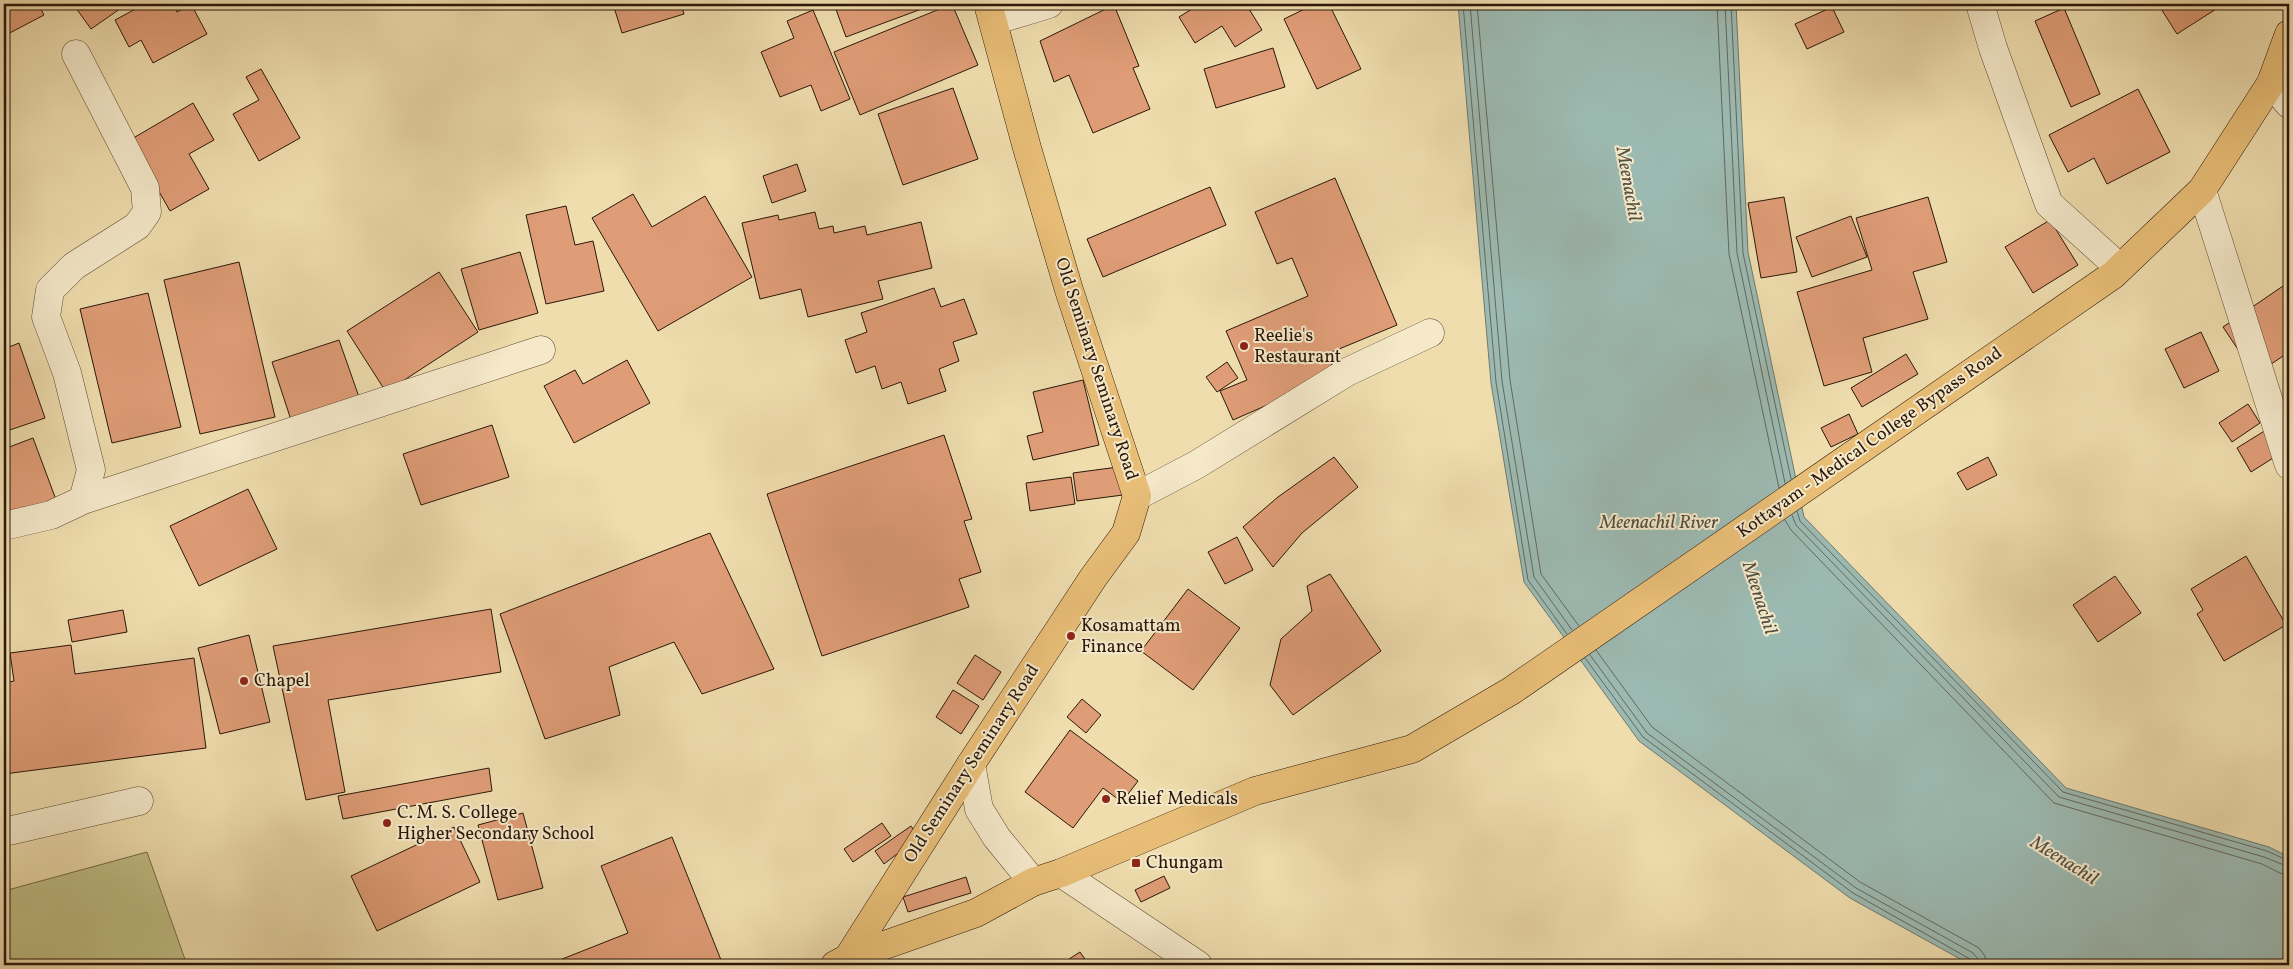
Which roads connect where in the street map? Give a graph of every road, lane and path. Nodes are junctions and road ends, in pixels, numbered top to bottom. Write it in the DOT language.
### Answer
graph roads {
  1 [pos="1048,4"];
  2 [pos="1980,4"];
  3 [pos="990,12"];
  4 [pos="2289,34"];
  5 [pos="76,54"];
  6 [pos="2271,83"];
  7 [pos="2289,104"];
  8 [pos="2202,190"];
  9 [pos="2116,271"];
  10 [pos="1430,333"];
  11 [pos="541,350"];
  12 [pos="2289,465"];
  13 [pos="1137,496"];
  14 [pos="83,500"];
  15 [pos="4,526"];
  16 [pos="970,764"];
  17 [pos="139,801"];
  18 [pos="4,832"];
  19 [pos="1061,874"];
  20 [pos="1033,882"];
  21 [pos="841,962"];
  22 [pos="1198,965"];
  1 -- 3 [label="street"];
  2 -- 9 [label="street"];
  3 -- 13 [label="main road, Old Seminary Seminary Road"];
  4 -- 6 [label="main road, Kottayam - Medical College Bypass Road"];
  5 -- 14 [label="street"];
  6 -- 7 [label="street"];
  6 -- 8 [label="main road, Kottayam - Medical College Bypass Road"];
  8 -- 9 [label="main road, Kottayam - Medical College Bypass Road"];
  8 -- 12 [label="street"];
  9 -- 19 [label="main road, Kottayam - Medical College Bypass Road"];
  10 -- 13 [label="street"];
  11 -- 14 [label="street"];
  13 -- 16 [label="main road, Old Seminary Seminary Road"];
  14 -- 15 [label="street"];
  16 -- 20 [label="street"];
  16 -- 21 [label="main road, Old Seminary Seminary Road"];
  17 -- 18 [label="street"];
  19 -- 20 [label="main road, Kottayam - Medical College Bypass Road"];
  19 -- 22 [label="street"];
  20 -- 21 [label="main road, Kottayam - Medical College Bypass Road"];
}
